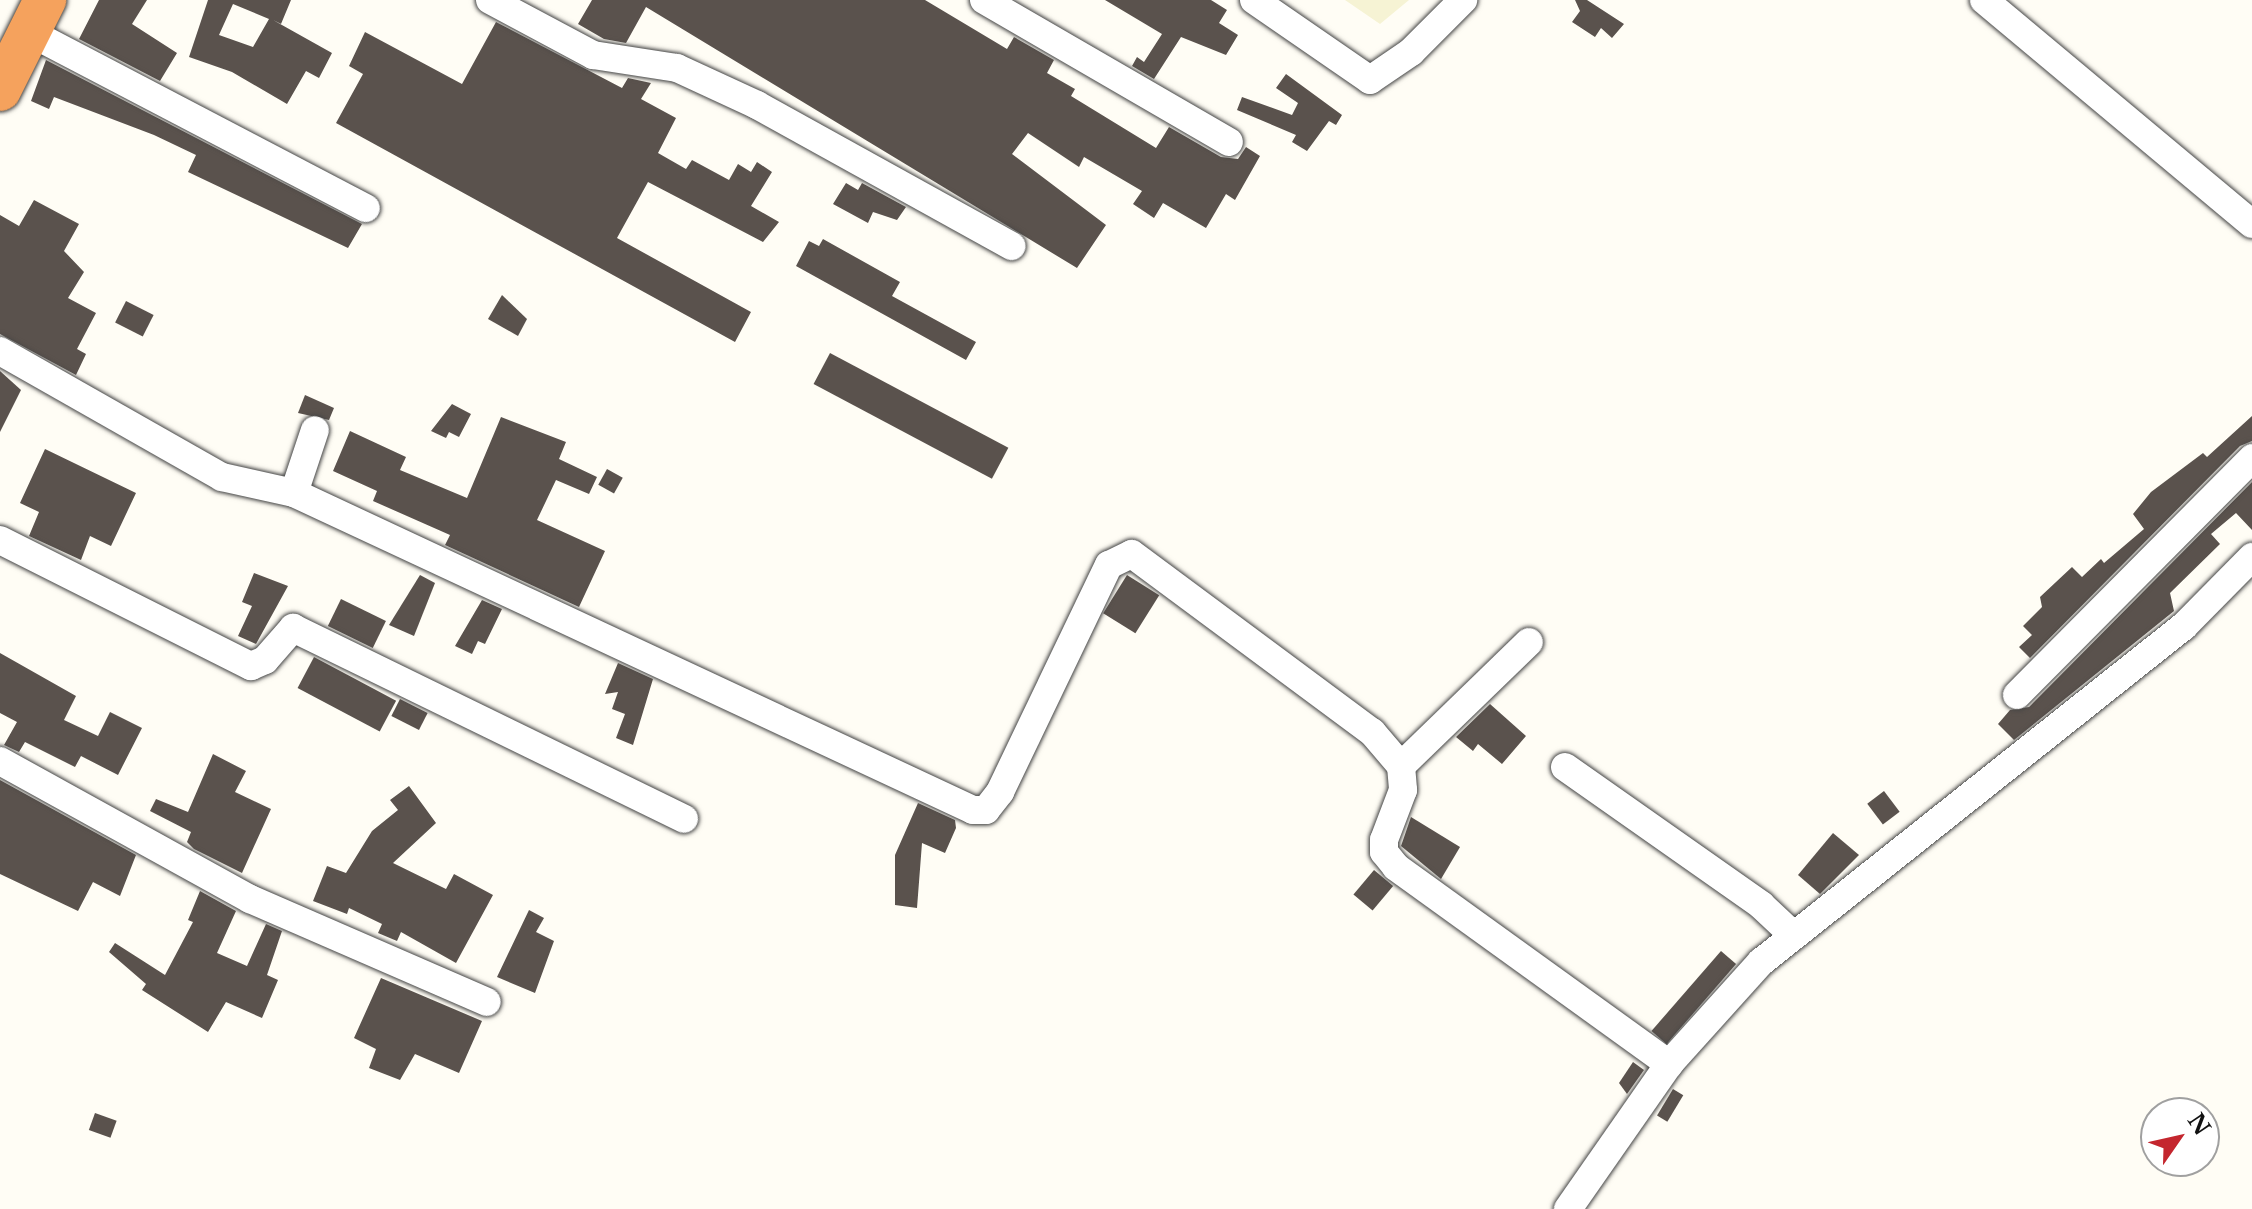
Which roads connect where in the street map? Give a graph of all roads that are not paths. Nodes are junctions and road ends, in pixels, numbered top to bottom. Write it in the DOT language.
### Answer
graph roads {
  1 [pos="490,0"];
  2 [pos="984,0"];
  3 [pos="1254,0"];
  4 [pos="1463,0"];
  5 [pos="1984,0"];
  6 [pos="37,16"];
  7 [pos="0,90"];
  8 [pos="1229,142"];
  9 [pos="366,208"];
  10 [pos="2252,224"];
  11 [pos="1011,246"];
  12 [pos="0,351"];
  13 [pos="315,430"];
  14 [pos="2252,458"];
  15 [pos="294,493"];
  16 [pos="0,540"];
  17 [pos="2252,557"];
  18 [pos="1529,642"];
  19 [pos="2017,695"];
  20 [pos="0,761"];
  21 [pos="1401,766"];
  22 [pos="1565,767"];
  23 [pos="684,819"];
  24 [pos="1794,936"];
  25 [pos="487,1002"];
  26 [pos="1669,1064"];
  27 [pos="1568,1209"];
  1 -- 11 [label="street"];
  2 -- 8 [label="street"];
  3 -- 4 [label="street"];
  5 -- 10 [label="street"];
  6 -- 7 [label="highway"];
  6 -- 9 [label="street"];
  12 -- 15 [label="street"];
  13 -- 15 [label="street"];
  14 -- 19 [label="street"];
  15 -- 21 [label="street"];
  16 -- 23 [label="street"];
  17 -- 24 [label="street"];
  18 -- 21 [label="street"];
  20 -- 25 [label="street"];
  21 -- 26 [label="street"];
  22 -- 24 [label="street"];
  24 -- 26 [label="street"];
  26 -- 27 [label="street"];
}
